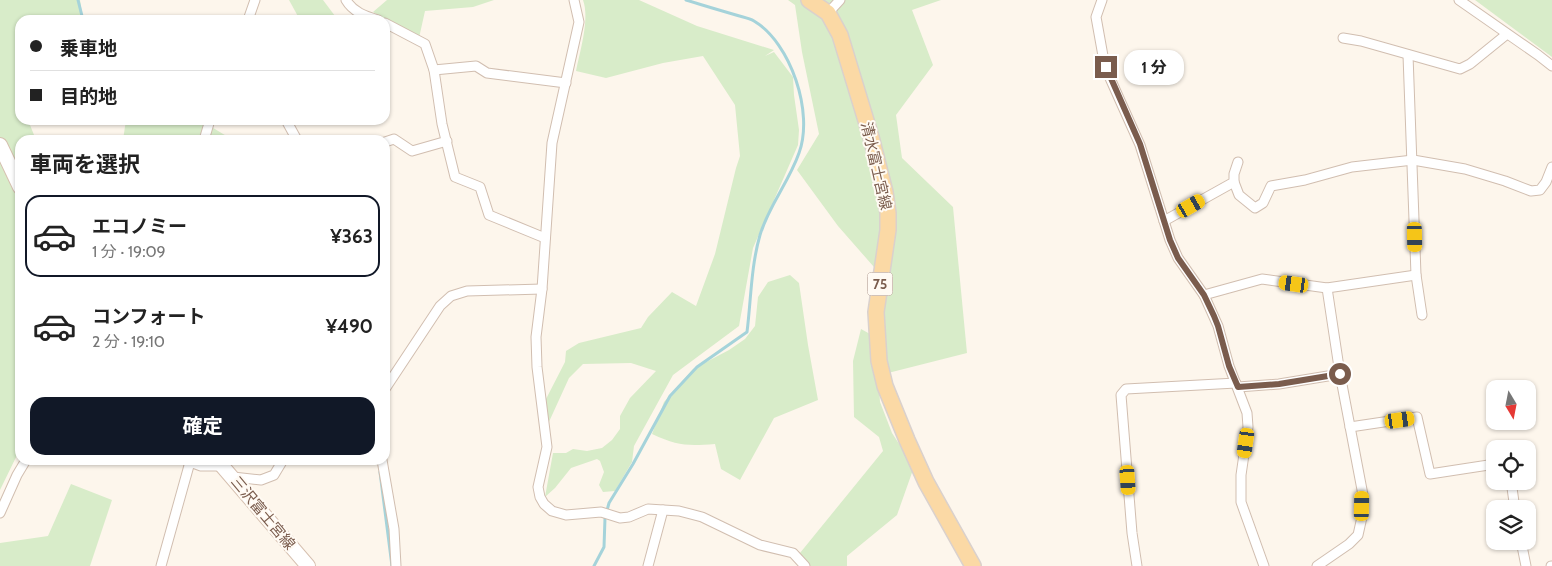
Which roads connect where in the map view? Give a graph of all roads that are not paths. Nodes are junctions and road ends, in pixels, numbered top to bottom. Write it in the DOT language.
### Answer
graph roads {
  1 [pos="255,0"];
  2 [pos="346,0"];
  3 [pos="574,0"];
  4 [pos="809,0"];
  5 [pos="840,0"];
  6 [pos="1102,0"];
  7 [pos="1459,0"];
  8 [pos="828,13"];
  9 [pos="250,15"];
  10 [pos="364,15"];
  11 [pos="390,26"];
  12 [pos="1507,34"];
  13 [pos="1343,38"];
  14 [pos="1408,55"];
  15 [pos="1552,66"];
  16 [pos="434,70"];
  17 [pos="566,83"];
  18 [pos="390,140"];
  19 [pos="447,141"];
  20 [pos="0,145"];
  21 [pos="1413,160"];
  22 [pos="1238,162"];
  23 [pos="1552,167"];
  24 [pos="15,176"];
  25 [pos="1234,182"];
  26 [pos="1164,221"];
  27 [pos="545,238"];
  28 [pos="1416,275"];
  29 [pos="1327,288"];
  30 [pos="542,289"];
  31 [pos="1204,295"];
  32 [pos="1422,315"];
  33 [pos="1340,374"];
  34 [pos="390,381"];
  35 [pos="1237,385"];
  36 [pos="1350,427"];
  37 [pos="23,465"];
  38 [pos="187,465"];
  39 [pos="198,465"];
  40 [pos="280,465"];
  41 [pos="383,465"];
  42 [pos="1486,465"];
  43 [pos="224,468"];
  44 [pos="664,510"];
  45 [pos="0,513"];
  46 [pos="1523,550"];
  47 [pos="162,566"];
  48 [pos="308,566"];
  49 [pos="396,566"];
  50 [pos="648,566"];
  51 [pos="805,566"];
  52 [pos="973,566"];
  53 [pos="1137,566"];
  54 [pos="1264,566"];
  55 [pos="1317,566"];
  56 [pos="1526,566"];
  1 -- 9 [label="street"];
  2 -- 10 [label="street"];
  3 -- 17 [label="street"];
  4 -- 8 [label="main road, 清水富士宮線 / 75"];
  5 -- 8 [label="street"];
  6 -- 26 [label="street"];
  7 -- 12 [label="street"];
  8 -- 52 [label="main road, 清水富士宮線 / 75"];
  11 -- 16 [label="street"];
  12 -- 14 [label="street"];
  12 -- 15 [label="street"];
  13 -- 14 [label="street"];
  14 -- 21 [label="street"];
  16 -- 17 [label="street"];
  16 -- 19 [label="street"];
  17 -- 27 [label="street"];
  18 -- 19 [label="street"];
  19 -- 27 [label="street"];
  20 -- 24 [label="main road"];
  21 -- 23 [label="street"];
  21 -- 25 [label="street"];
  21 -- 28 [label="street"];
  22 -- 25 [label="street"];
  25 -- 26 [label="street"];
  26 -- 31 [label="street"];
  27 -- 30 [label="street"];
  28 -- 29 [label="street"];
  28 -- 32 [label="street"];
  29 -- 31 [label="street"];
  29 -- 33 [label="street"];
  30 -- 34 [label="street"];
  30 -- 44 [label="street"];
  31 -- 35 [label="street"];
  33 -- 35 [label="street"];
  33 -- 36 [label="street"];
  35 -- 53 [label="street"];
  35 -- 54 [label="street"];
  36 -- 42 [label="street"];
  36 -- 55 [label="street"];
  37 -- 45 [label="street"];
  38 -- 47 [label="street"];
  39 -- 43 [label="street"];
  40 -- 43 [label="street"];
  41 -- 49 [label="street"];
  43 -- 48 [label="main road, 三沢富士宮線"];
  44 -- 50 [label="street"];
  44 -- 51 [label="street"];
  46 -- 56 [label="street"];
}
